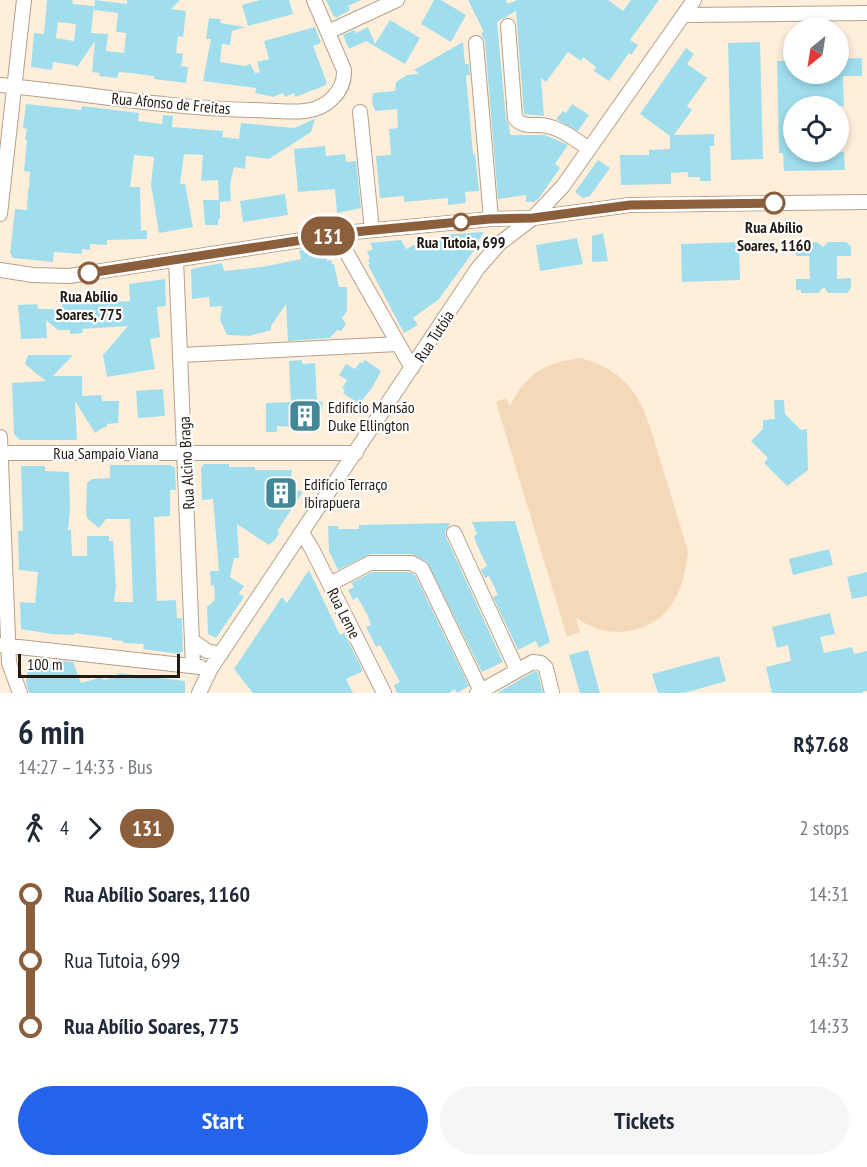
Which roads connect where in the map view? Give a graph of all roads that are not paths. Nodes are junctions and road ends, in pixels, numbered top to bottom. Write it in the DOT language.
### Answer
graph roads {
  1 [pos="24,0"];
  2 [pos="314,0"];
  3 [pos="397,0"];
  4 [pos="694,0"];
  5 [pos="867,13"];
  6 [pos="684,15"];
  7 [pos="508,26"];
  8 [pos="328,32"];
  9 [pos="476,43"];
  10 [pos="7,86"];
  11 [pos="360,112"];
  12 [pos="589,149"];
  13 [pos="867,202"];
  14 [pos="0,214"];
  15 [pos="533,218"];
  16 [pos="490,219"];
  17 [pos="372,230"];
  18 [pos="336,234"];
  19 [pos="176,259"];
  20 [pos="0,270"];
  21 [pos="398,344"];
  22 [pos="181,355"];
  23 [pos="412,368"];
  24 [pos="0,437"];
  25 [pos="186,452"];
  26 [pos="0,453"];
  27 [pos="356,453"];
  28 [pos="302,533"];
  29 [pos="454,533"];
  30 [pos="330,584"];
  31 [pos="193,641"];
  32 [pos="4,645"];
  33 [pos="221,654"];
  34 [pos="193,666"];
  35 [pos="211,668"];
  36 [pos="517,669"];
  37 [pos="202,688"];
  38 [pos="479,692"];
  39 [pos="20,693"];
  40 [pos="384,693"];
  41 [pos="552,693"];
  1 -- 10 [label="street"];
  2 -- 8 [label="street"];
  3 -- 8 [label="street"];
  4 -- 6 [label="street, Rua Tutóia"];
  5 -- 6 [label="street"];
  6 -- 12 [label="street, Rua Tutóia"];
  7 -- 12 [label="street"];
  8 -- 10 [label="street, Rua Afonso de Freitas"];
  9 -- 16 [label="street"];
  10 -- 14 [label="street"];
  11 -- 17 [label="street"];
  12 -- 15 [label="street, Rua Tutóia"];
  13 -- 15 [label="street"];
  15 -- 16 [label="street"];
  15 -- 23 [label="street, Rua Tutóia"];
  16 -- 17 [label="street"];
  17 -- 18 [label="street"];
  18 -- 19 [label="street"];
  18 -- 21 [label="street"];
  19 -- 20 [label="street"];
  19 -- 22 [label="street, Rua Alcino Braga"];
  21 -- 22 [label="street"];
  21 -- 23 [label="street"];
  22 -- 25 [label="street, Rua Alcino Braga"];
  23 -- 27 [label="street, Rua Tutóia"];
  24 -- 26 [label="street"];
  25 -- 26 [label="street, Rua Sampaio Viana"];
  25 -- 27 [label="street, Rua Sampaio Viana"];
  25 -- 31 [label="street, Rua Alcino Braga"];
  26 -- 32 [label="street"];
  27 -- 28 [label="street, Rua Tutóia"];
  28 -- 30 [label="street, Rua Leme"];
  28 -- 33 [label="street, Rua Tutóia"];
  29 -- 36 [label="street"];
  30 -- 38 [label="street"];
  30 -- 40 [label="street, Rua Leme"];
  31 -- 33 [label="street"];
  31 -- 34 [label="street, Rua Alcino Braga"];
  32 -- 34 [label="street"];
  32 -- 39 [label="street"];
  33 -- 35 [label="street, Rua Tutóia"];
  34 -- 35 [label="street"];
  34 -- 37 [label="street"];
  35 -- 37 [label="street, Rua Tutóia"];
  36 -- 38 [label="street"];
  36 -- 41 [label="street"];
}
